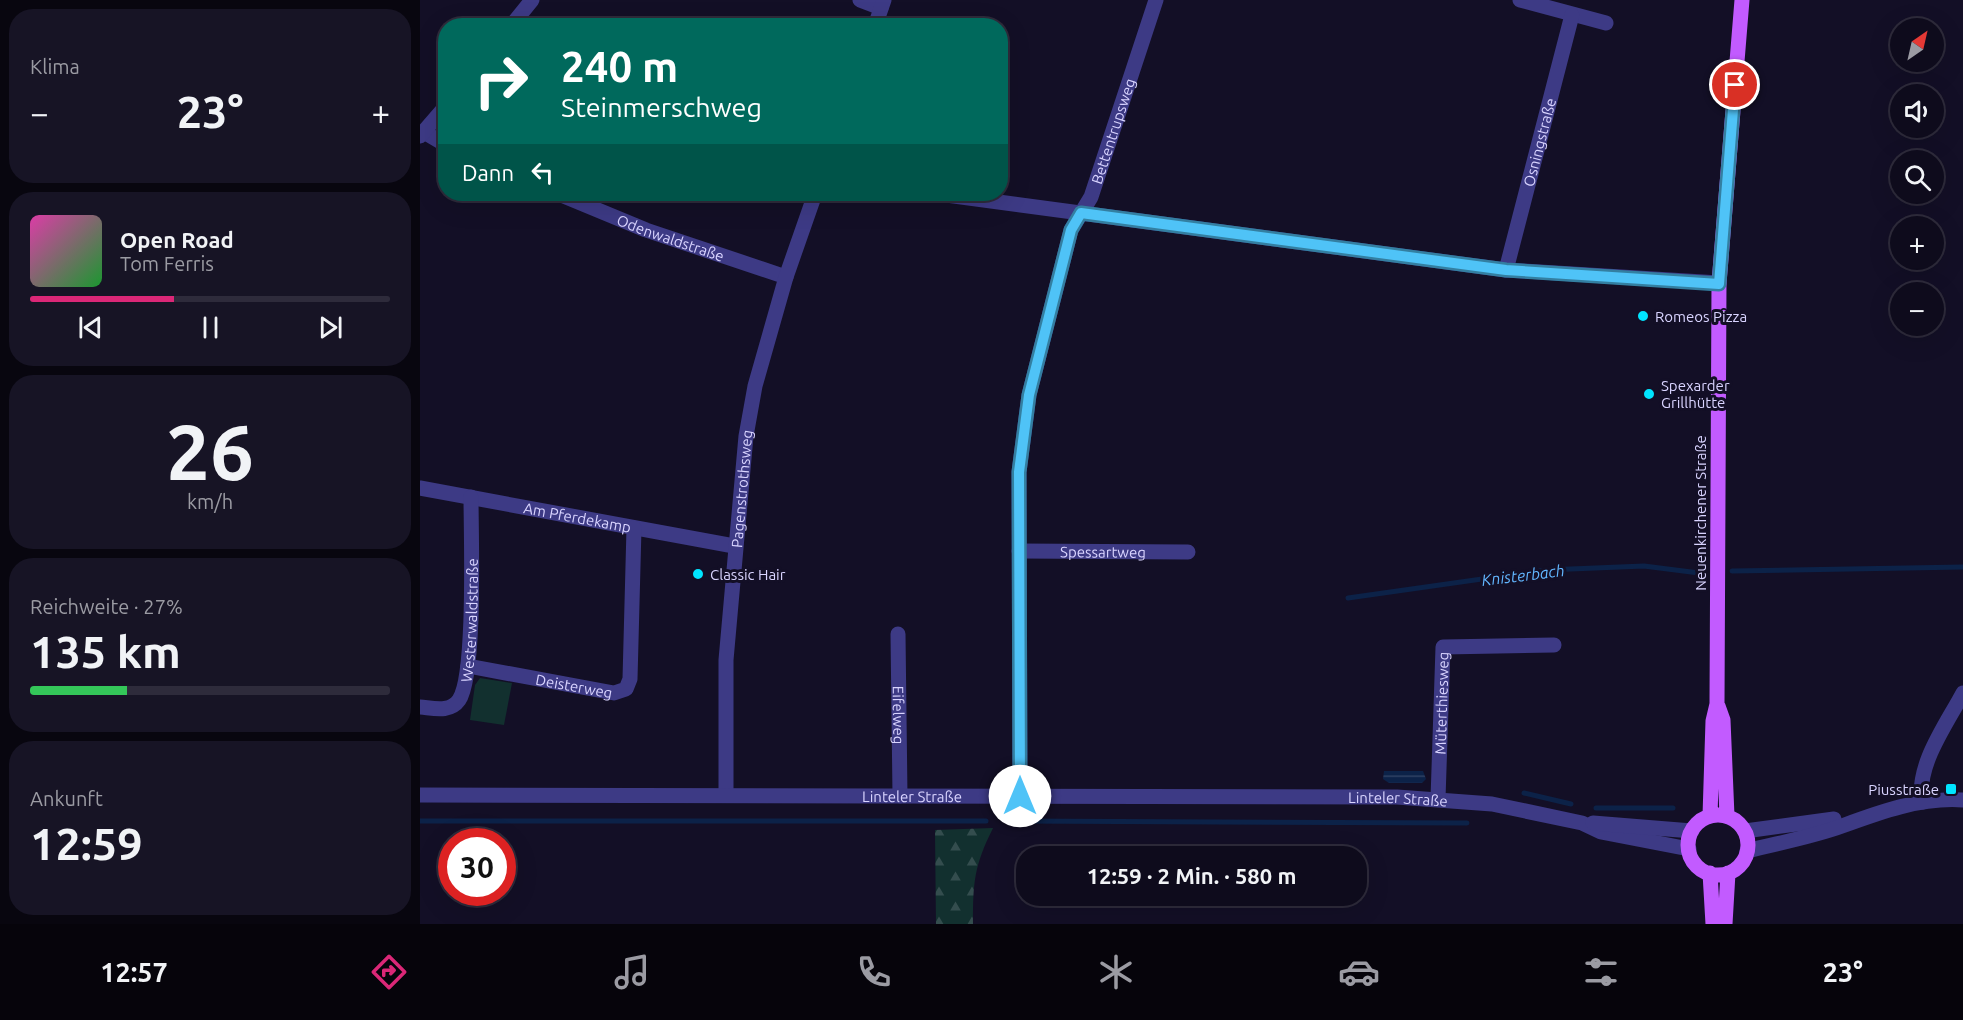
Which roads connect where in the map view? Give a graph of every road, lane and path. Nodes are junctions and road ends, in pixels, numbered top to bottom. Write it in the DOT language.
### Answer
graph roads {
  1 [pos="532,0"];
  2 [pos="860,0"];
  3 [pos="1156,0"];
  4 [pos="1520,0"];
  5 [pos="1742,0"];
  6 [pos="882,4"];
  7 [pos="1572,15"];
  8 [pos="517,18"];
  9 [pos="1606,23"];
  10 [pos="438,115"];
  11 [pos="422,134"];
  12 [pos="438,142"];
  13 [pos="576,201"];
  14 [pos="813,201"];
  15 [pos="991,201"];
  16 [pos="1081,213"];
  17 [pos="1506,270"];
  18 [pos="786,277"];
  19 [pos="1719,284"];
  20 [pos="420,489"];
  21 [pos="471,497"];
  22 [pos="634,528"];
  23 [pos="734,546"];
  24 [pos="1019,551"];
  25 [pos="1188,552"];
  26 [pos="898,633"];
  27 [pos="1554,645"];
  28 [pos="468,666"];
  29 [pos="1963,693"];
  30 [pos="1717,704"];
  31 [pos="420,707"];
  32 [pos="726,794"];
  33 [pos="420,795"];
  34 [pos="900,796"];
  35 [pos="1020,796"];
  36 [pos="1438,800"];
  37 [pos="1963,800"];
  38 [pos="1922,802"];
  39 [pos="1710,816"];
  40 [pos="1727,816"];
  41 [pos="1858,819"];
  42 [pos="1582,823"];
  43 [pos="1692,831"];
  44 [pos="1745,831"];
  45 [pos="1689,849"];
  46 [pos="1748,851"];
  47 [pos="1710,873"];
  48 [pos="1728,873"];
  49 [pos="1713,924"];
  50 [pos="1725,924"];
  1 -- 8 [label="street"];
  2 -- 6 [label="street"];
  3 -- 16 [label="street, Bettentrupsweg"];
  4 -- 7 [label="street"];
  5 -- 19 [label="main road, Neuenkirchener Straße"];
  7 -- 9 [label="street"];
  7 -- 17 [label="street, Osningstraße"];
  10 -- 11 [label="street"];
  11 -- 12 [label="street"];
  13 -- 18 [label="street, Odenwaldstraße"];
  14 -- 18 [label="street, Pagenstrothsweg"];
  15 -- 16 [label="street"];
  16 -- 17 [label="street"];
  16 -- 24 [label="street, Bettentrupsweg"];
  17 -- 19 [label="street"];
  18 -- 23 [label="street, Pagenstrothsweg"];
  19 -- 30 [label="main road, Neuenkirchener Straße"];
  20 -- 21 [label="street, Am Pferdekamp"];
  21 -- 22 [label="street, Am Pferdekamp"];
  21 -- 28 [label="street, Westerwaldstraße"];
  22 -- 23 [label="street, Am Pferdekamp"];
  22 -- 28 [label="street, Deisterweg"];
  23 -- 32 [label="street, Pagenstrothsweg"];
  24 -- 25 [label="street, Spessartweg"];
  24 -- 35 [label="street, Bettentrupsweg"];
  26 -- 34 [label="street, Eifelweg"];
  27 -- 36 [label="street, Müterthiesweg"];
  28 -- 31 [label="street, Westerwaldstraße"];
  29 -- 38 [label="street"];
  30 -- 39 [label="main road, Neuenkirchener Straße"];
  30 -- 40 [label="main road, Neuenkirchener Straße"];
  32 -- 33 [label="street, Linteler Straße"];
  32 -- 34 [label="street, Linteler Straße"];
  34 -- 35 [label="street, Linteler Straße"];
  35 -- 36 [label="street, Linteler Straße"];
  36 -- 42 [label="street, Linteler Straße"];
  37 -- 38 [label="street"];
  38 -- 41 [label="street"];
  39 -- 40 [label="main road"];
  39 -- 43 [label="main road"];
  40 -- 44 [label="main road"];
  41 -- 44 [label="street"];
  41 -- 46 [label="street"];
  42 -- 43 [label="street, Linteler Straße"];
  42 -- 45 [label="street, Linteler Straße"];
  43 -- 45 [label="main road"];
  44 -- 46 [label="main road"];
  45 -- 47 [label="main road"];
  46 -- 48 [label="main road"];
  47 -- 48 [label="main road"];
  47 -- 49 [label="main road"];
  48 -- 50 [label="main road"];
}
